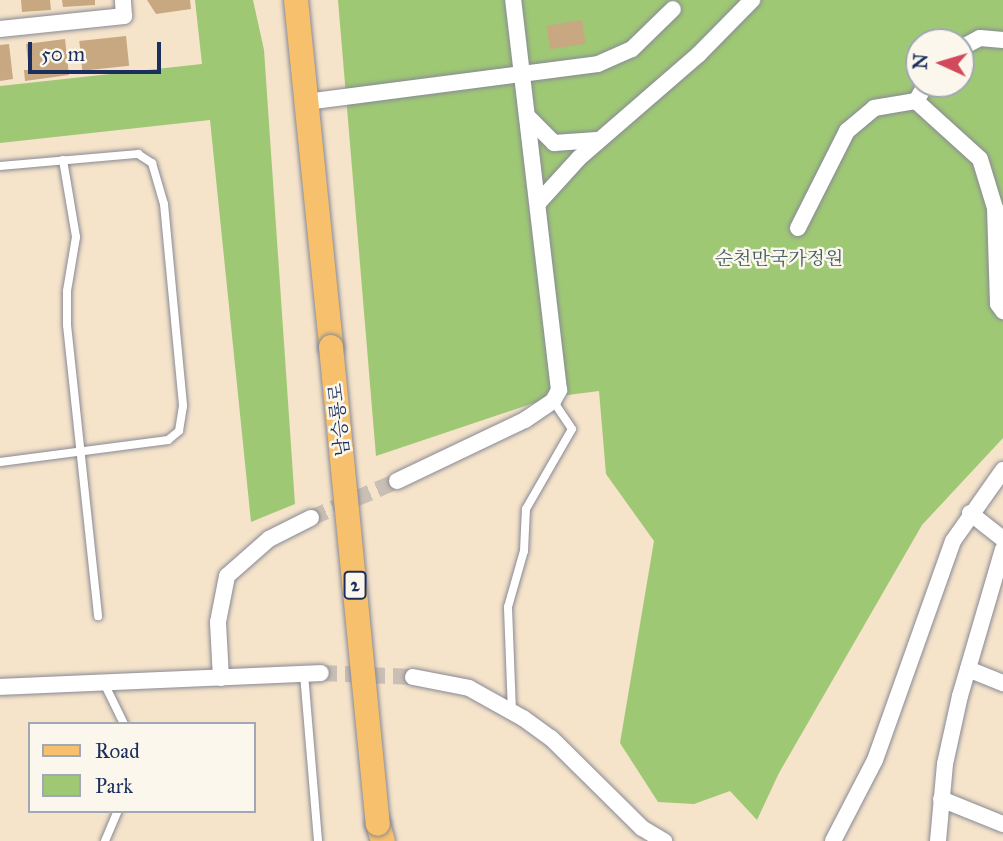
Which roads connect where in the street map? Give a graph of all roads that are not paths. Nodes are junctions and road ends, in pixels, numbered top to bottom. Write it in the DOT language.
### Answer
graph roads {
  1 [pos="123,0"];
  2 [pos="296,0"];
  3 [pos="513,0"];
  4 [pos="752,0"];
  5 [pos="673,9"];
  6 [pos="0,29"];
  7 [pos="1003,40"];
  8 [pos="975,41"];
  9 [pos="521,75"];
  10 [pos="918,98"];
  11 [pos="916,101"];
  12 [pos="306,102"];
  13 [pos="528,117"];
  14 [pos="599,139"];
  15 [pos="64,160"];
  16 [pos="0,166"];
  17 [pos="539,202"];
  18 [pos="798,228"];
  19 [pos="1003,311"];
  20 [pos="553,401"];
  21 [pos="80,452"];
  22 [pos="0,462"];
  23 [pos="1003,470"];
  24 [pos="397,481"];
  25 [pos="970,513"];
  26 [pos="311,518"];
  27 [pos="1003,539"];
  28 [pos="1003,549"];
  29 [pos="99,616"];
  30 [pos="968,669"];
  31 [pos="321,673"];
  32 [pos="304,674"];
  33 [pos="413,677"];
  34 [pos="221,678"];
  35 [pos="104,682"];
  36 [pos="1003,683"];
  37 [pos="0,687"];
  38 [pos="512,713"];
  39 [pos="123,722"];
  40 [pos="941,799"];
  41 [pos="117,813"];
  42 [pos="1003,824"];
  43 [pos="638,834"];
  44 [pos="380,837"];
  45 [pos="106,841"];
  46 [pos="318,841"];
  47 [pos="664,841"];
  48 [pos="833,841"];
  49 [pos="938,841"];
  1 -- 6 [label="street"];
  2 -- 12 [label="main road, 남승룡로 / 2"];
  3 -- 9 [label="street"];
  4 -- 14 [label="street"];
  5 -- 9 [label="street"];
  7 -- 8 [label="street"];
  9 -- 12 [label="street"];
  9 -- 13 [label="street"];
  10 -- 11 [label="street"];
  11 -- 18 [label="street"];
  11 -- 19 [label="street"];
  12 -- 44 [label="main road, 남승룡로 / 2, bridge"];
  13 -- 14 [label="street"];
  13 -- 17 [label="street"];
  14 -- 17 [label="street"];
  15 -- 16 [label="lane"];
  15 -- 21 [label="lane"];
  15 -- 21 [label="lane"];
  17 -- 20 [label="street"];
  20 -- 24 [label="street"];
  20 -- 38 [label="lane"];
  21 -- 22 [label="lane"];
  21 -- 29 [label="lane"];
  23 -- 25 [label="street"];
  25 -- 27 [label="street"];
  25 -- 48 [label="street"];
  26 -- 34 [label="street"];
  28 -- 30 [label="street"];
  30 -- 36 [label="street"];
  30 -- 40 [label="street"];
  31 -- 32 [label="street"];
  32 -- 34 [label="street"];
  32 -- 46 [label="lane"];
  33 -- 38 [label="street"];
  34 -- 35 [label="street"];
  35 -- 37 [label="street"];
  35 -- 39 [label="lane"];
  38 -- 43 [label="street"];
  40 -- 42 [label="street"];
  40 -- 49 [label="street"];
  41 -- 45 [label="lane"];
  43 -- 47 [label="street"];
}
